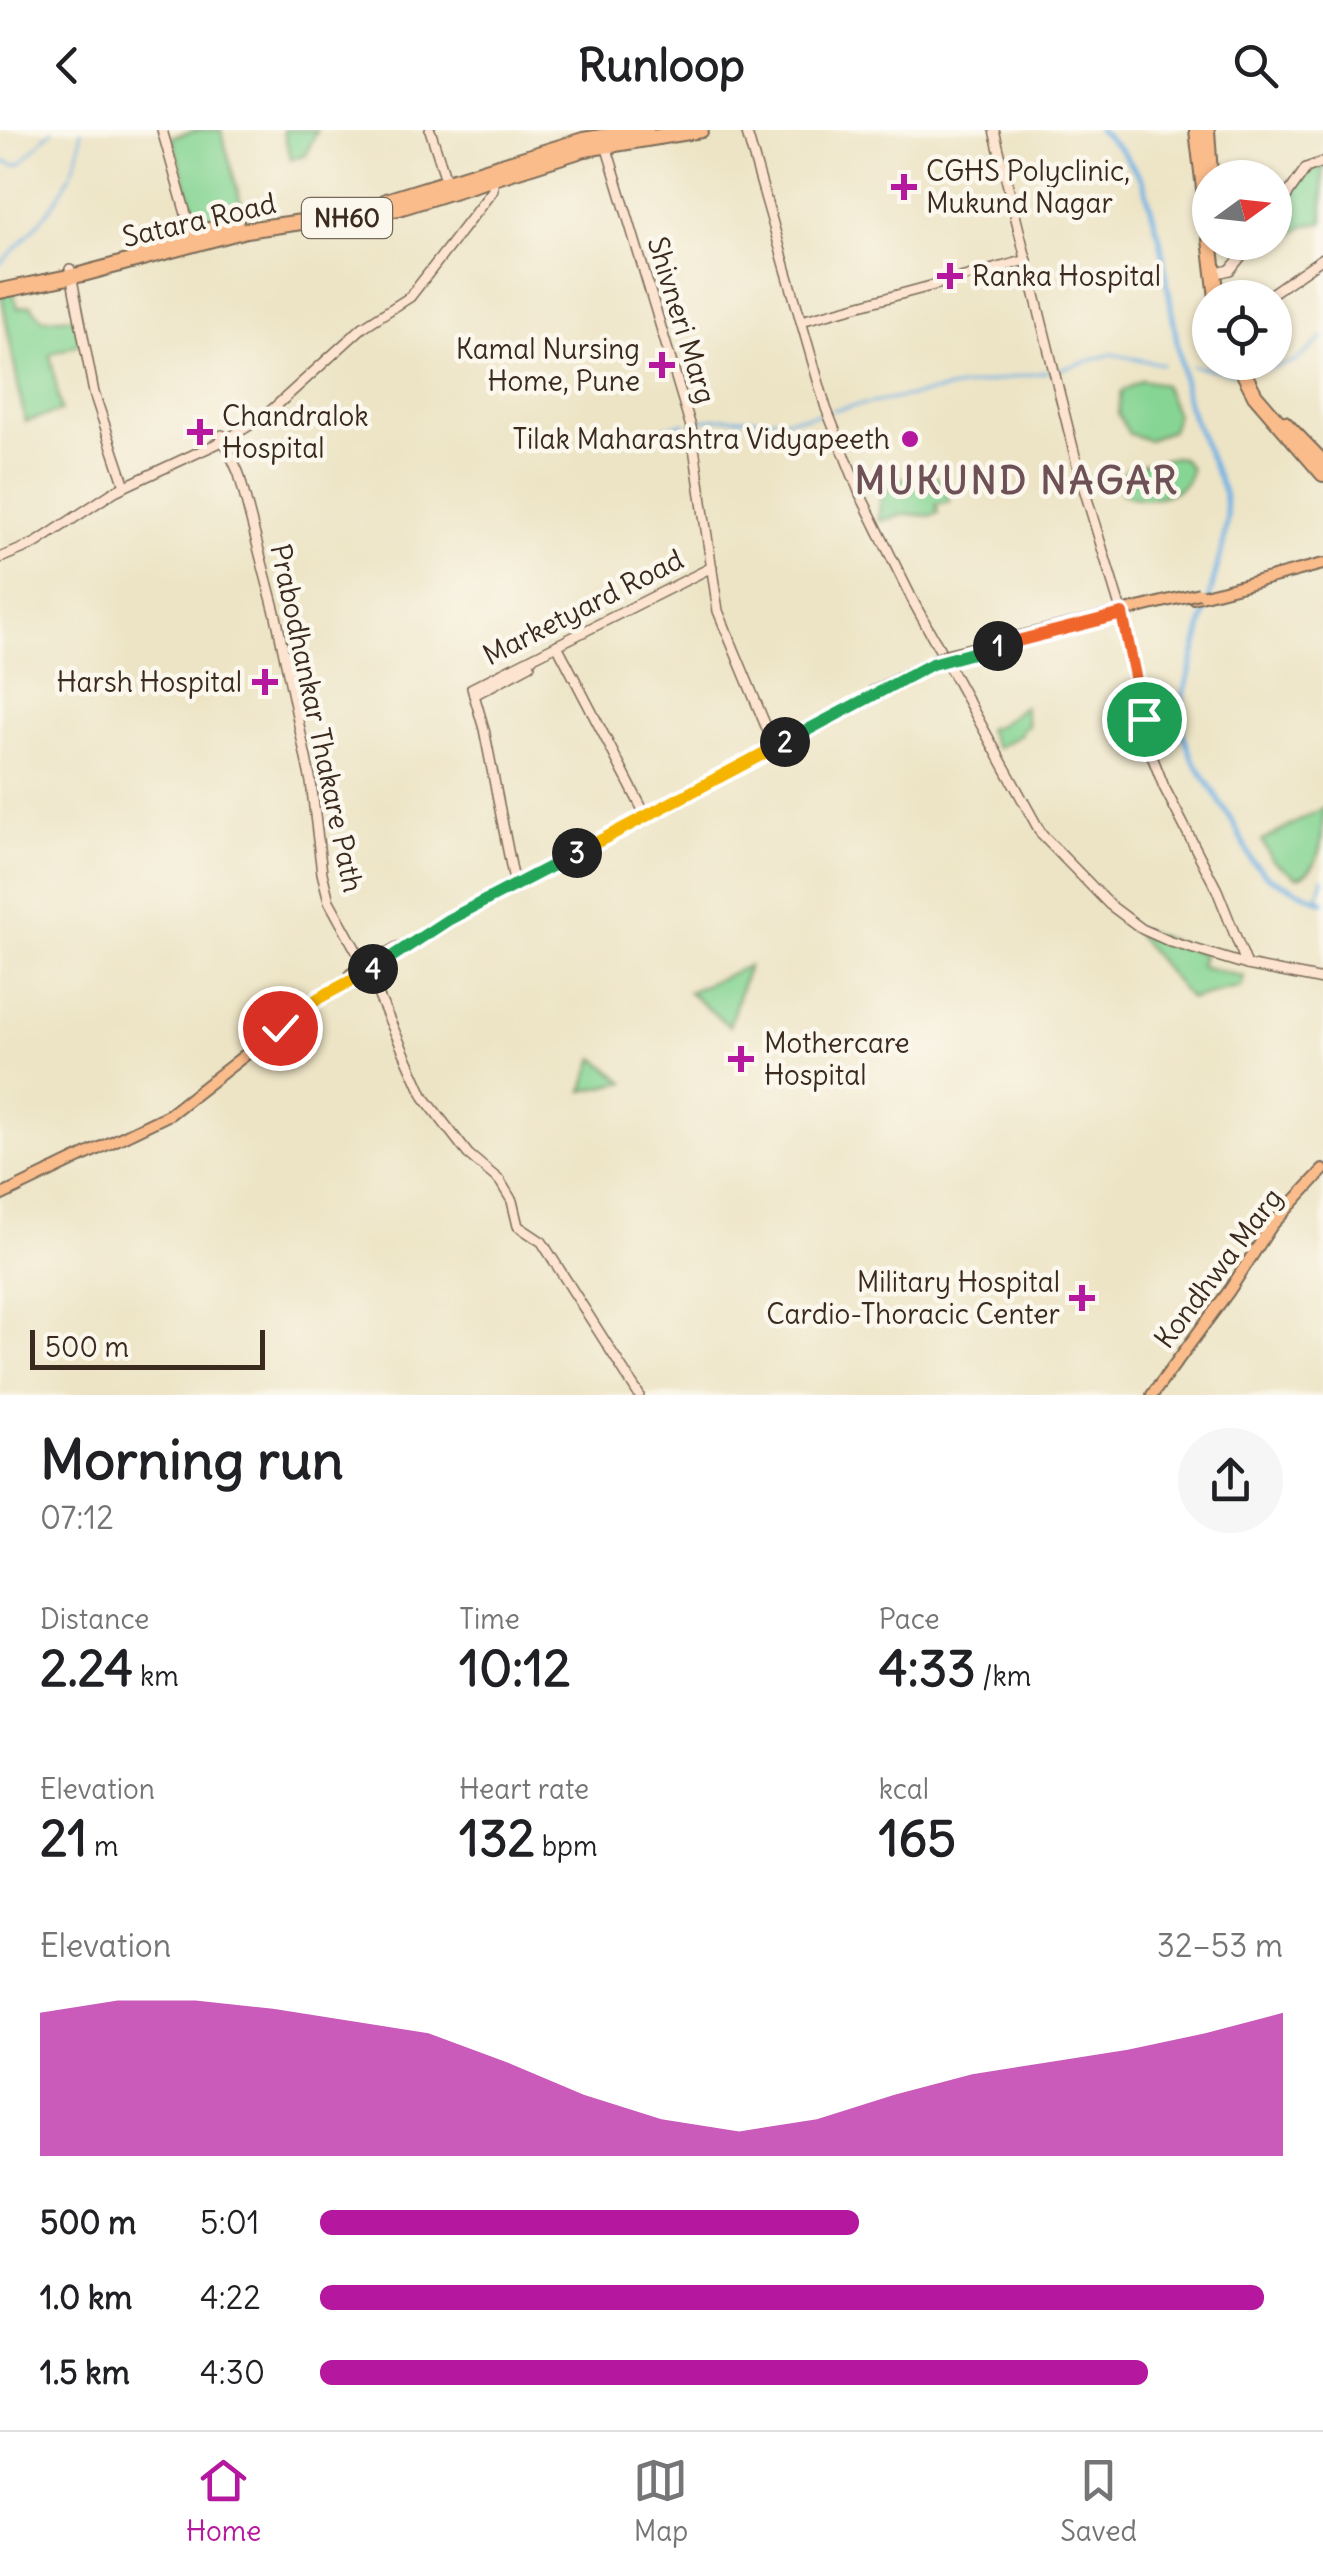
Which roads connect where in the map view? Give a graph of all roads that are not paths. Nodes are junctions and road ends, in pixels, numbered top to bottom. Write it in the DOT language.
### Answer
graph roads {
  1 [pos="164,130"];
  2 [pos="430,130"];
  3 [pos="646,130"];
  4 [pos="701,130"];
  5 [pos="746,130"];
  6 [pos="994,130"];
  7 [pos="1202,130"];
  8 [pos="607,140"];
  9 [pos="1205,160"];
  10 [pos="1323,162"];
  11 [pos="490,174"];
  12 [pos="447,183"];
  13 [pos="1292,187"];
  14 [pos="195,237"];
  15 [pos="1323,258"];
  16 [pos="1026,260"];
  17 [pos="1216,260"];
  18 [pos="1216,260"];
  19 [pos="1238,260"];
  20 [pos="70,273"];
  21 [pos="1217,274"];
  22 [pos="1218,280"];
  23 [pos="1291,280"];
  24 [pos="0,281"];
  25 [pos="0,290"];
  26 [pos="801,321"];
  27 [pos="1252,380"];
  28 [pos="1279,419"];
  29 [pos="225,436"];
  30 [pos="1323,470"];
  31 [pos="124,483"];
  32 [pos="0,555"];
  33 [pos="1323,562"];
  34 [pos="713,569"];
  35 [pos="1213,590"];
  36 [pos="1121,611"];
  37 [pos="558,648"];
  38 [pos="944,656"];
  39 [pos="865,696"];
  40 [pos="776,745"];
  41 [pos="645,815"];
  42 [pos="514,884"];
  43 [pos="1247,966"];
  44 [pos="368,967"];
  45 [pos="1323,980"];
  46 [pos="1323,1173"];
  47 [pos="0,1194"];
  48 [pos="636,1395"];
  49 [pos="1154,1395"];
  1 -- 14 [label="main road"];
  2 -- 12 [label="main road"];
  3 -- 8 [label="highway, Satara Road / NH60"];
  4 -- 8 [label="highway, Satara Road / NH60"];
  5 -- 26 [label="main road"];
  6 -- 16 [label="main road"];
  7 -- 9 [label="highway"];
  8 -- 11 [label="highway, Satara Road / NH60"];
  8 -- 34 [label="main road, Shivneri Marg"];
  10 -- 13 [label="main road"];
  11 -- 12 [label="highway, Satara Road / NH60"];
  11 -- 14 [label="highway, Satara Road / NH60"];
  11 -- 29 [label="main road"];
  12 -- 14 [label="highway, Satara Road / NH60"];
  14 -- 20 [label="highway, Satara Road / NH60"];
  15 -- 23 [label="main road"];
  16 -- 26 [label="main road"];
  16 -- 36 [label="main road"];
  17 -- 21 [label="highway"];
  18 -- 21 [label="highway"];
  19 -- 21 [label="main road"];
  20 -- 24 [label="highway, Satara Road / NH60"];
  20 -- 25 [label="highway, Satara Road / NH60"];
  20 -- 31 [label="main road"];
  21 -- 22 [label="highway"];
  26 -- 38 [label="main road"];
  27 -- 28 [label="highway"];
  28 -- 30 [label="main road"];
  28 -- 30 [label="main road"];
  28 -- 30 [label="highway"];
  29 -- 31 [label="main road"];
  29 -- 44 [label="main road, Prabodhankar Thakare Path"];
  31 -- 32 [label="main road"];
  33 -- 35 [label="main road"];
  34 -- 37 [label="main road, Marketyard Road"];
  34 -- 40 [label="main road, Shivneri Marg"];
  35 -- 36 [label="main road"];
  35 -- 39 [label="main road, bridge"];
  36 -- 38 [label="main road"];
  36 -- 43 [label="main road"];
  37 -- 41 [label="main road"];
  37 -- 42 [label="main road, Marketyard Road"];
  38 -- 39 [label="main road"];
  38 -- 43 [label="main road"];
  39 -- 40 [label="main road"];
  40 -- 41 [label="main road"];
  41 -- 42 [label="main road"];
  42 -- 44 [label="main road"];
  43 -- 45 [label="main road"];
  44 -- 47 [label="main road"];
  44 -- 48 [label="main road, Prabodhankar Thakare Path"];
  46 -- 49 [label="main road, Kondhwa Marg"];
}
